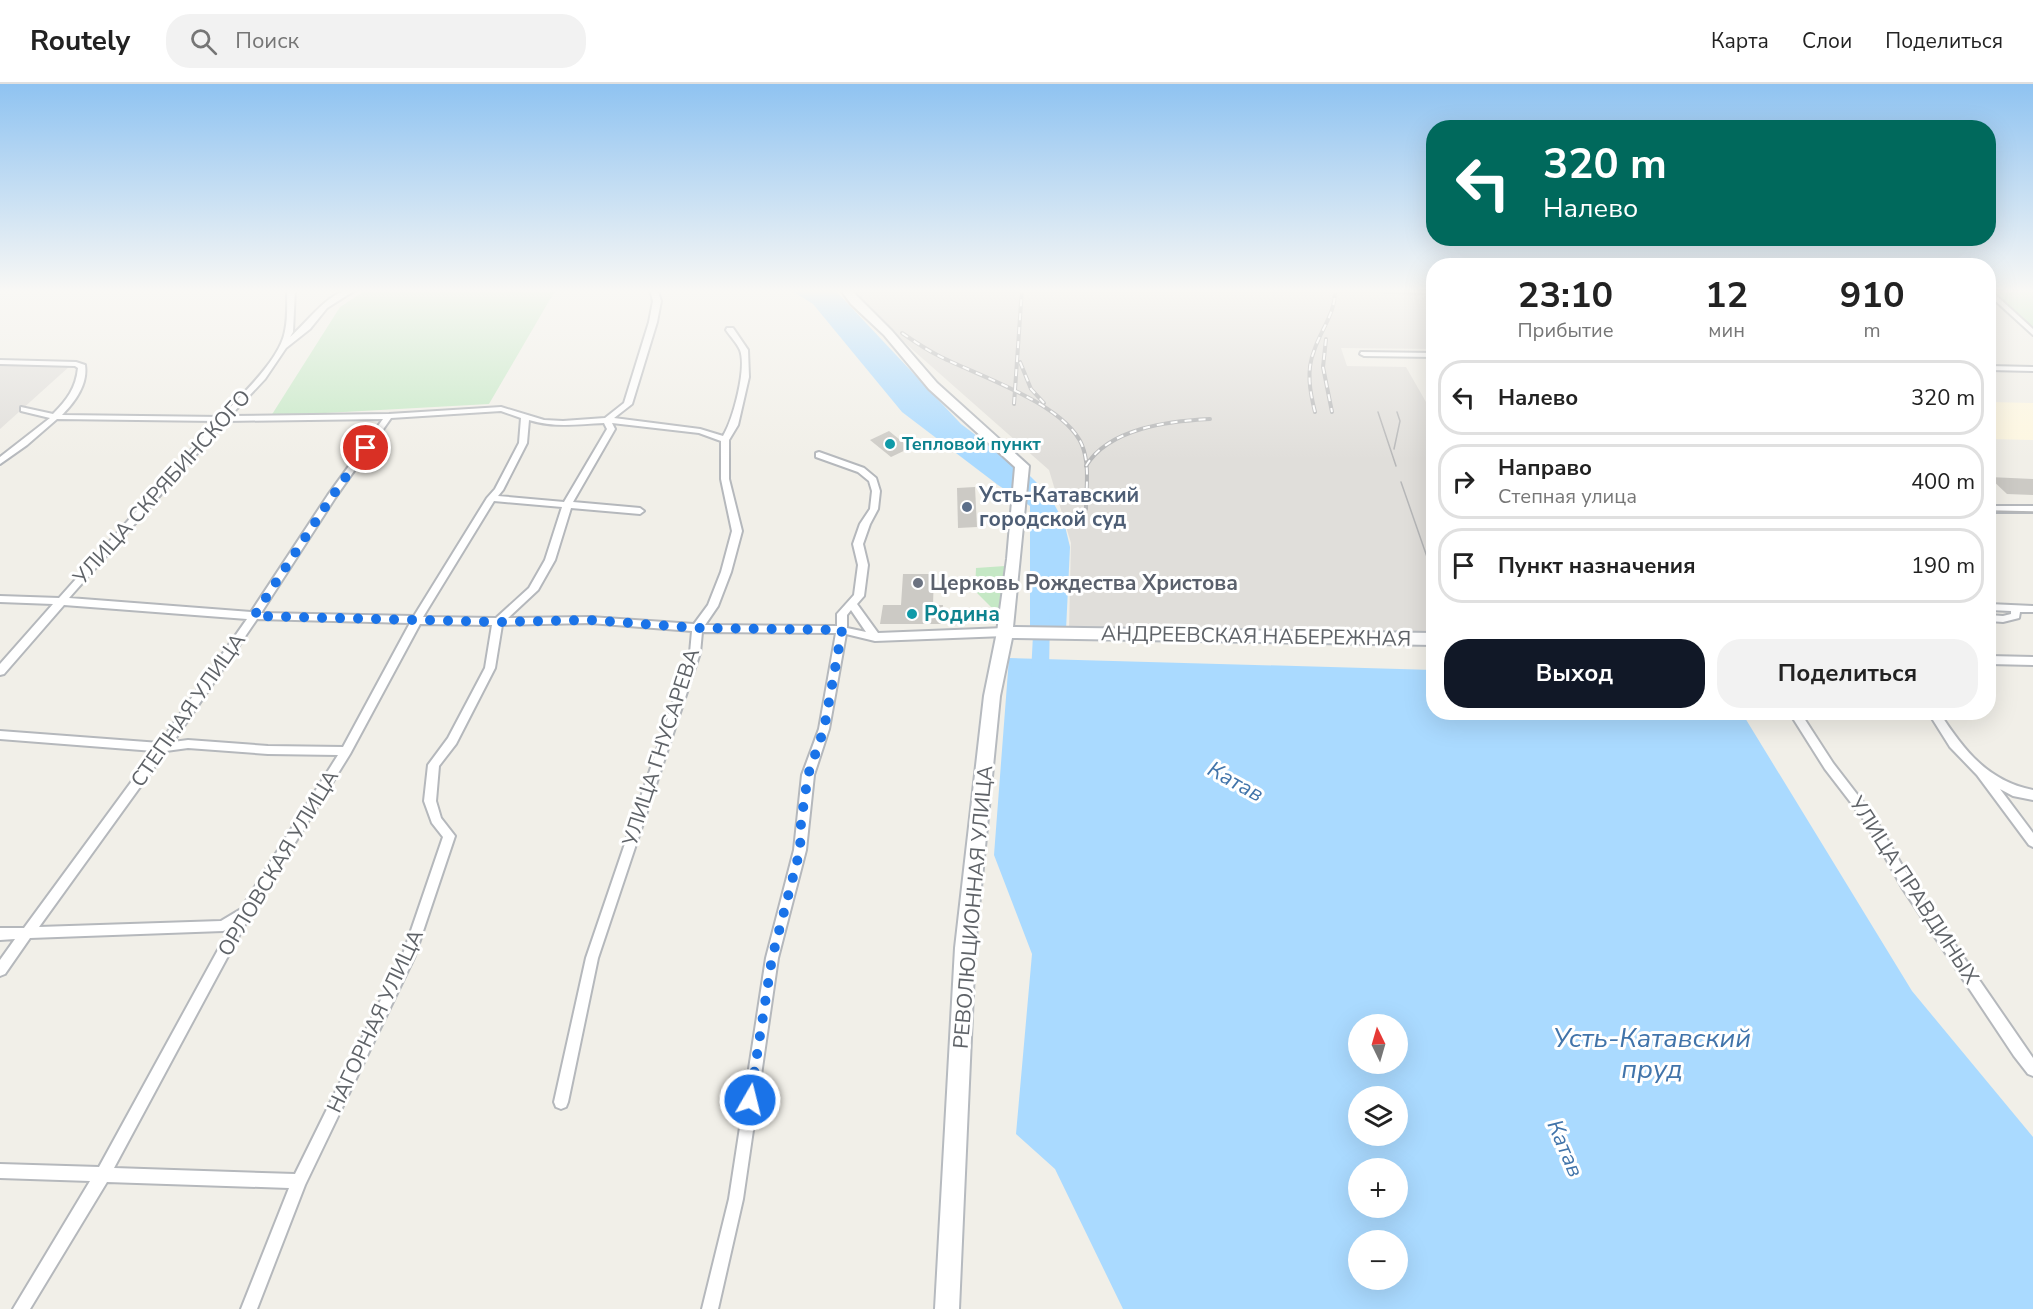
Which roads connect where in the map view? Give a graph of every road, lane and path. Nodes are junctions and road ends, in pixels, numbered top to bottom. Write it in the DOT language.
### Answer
graph roads {
  1 [pos="283,346"];
  2 [pos="286,346"];
  3 [pos="646,346"];
  4 [pos="741,346"];
  5 [pos="899,346"];
  6 [pos="281,351"];
  7 [pos="1364,354"];
  8 [pos="1426,355"];
  9 [pos="0,362"];
  10 [pos="1996,368"];
  11 [pos="2033,369"];
  12 [pos="24,409"];
  13 [pos="389,416"];
  14 [pos="525,416"];
  15 [pos="55,417"];
  16 [pos="224,418"];
  17 [pos="607,420"];
  18 [pos="725,440"];
  19 [pos="819,455"];
  20 [pos="0,461"];
  21 [pos="491,498"];
  22 [pos="568,503"];
  23 [pos="1996,509"];
  24 [pos="2033,509"];
  25 [pos="640,511"];
  26 [pos="0,600"];
  27 [pos="60,601"];
  28 [pos="853,605"];
  29 [pos="1996,607"];
  30 [pos="2015,608"];
  31 [pos="2033,609"];
  32 [pos="254,616"];
  33 [pos="1996,618"];
  34 [pos="417,619"];
  35 [pos="498,622"];
  36 [pos="697,628"];
  37 [pos="842,630"];
  38 [pos="1005,632"];
  39 [pos="875,636"];
  40 [pos="1426,639"];
  41 [pos="1996,660"];
  42 [pos="2033,661"];
  43 [pos="0,671"];
  44 [pos="1799,720"];
  45 [pos="1938,720"];
  46 [pos="0,735"];
  47 [pos="163,747"];
  48 [pos="346,751"];
  49 [pos="1981,772"];
  50 [pos="2033,795"];
  51 [pos="2033,842"];
  52 [pos="245,913"];
  53 [pos="26,933"];
  54 [pos="0,934"];
  55 [pos="0,969"];
  56 [pos="2033,1069"];
  57 [pos="561,1102"];
  58 [pos="0,1171"];
  59 [pos="102,1176"];
  60 [pos="298,1181"];
  61 [pos="21,1309"];
  62 [pos="249,1309"];
  63 [pos="710,1309"];
  64 [pos="947,1309"];
  1 -- 6 [label="street, УЛИЦА СКРЯБИНСКОГО"];
  2 -- 6 [label="street"];
  3 -- 17 [label="street"];
  4 -- 18 [label="street, УЛИЦА ГНУСАРЕВА"];
  5 -- 38 [label="main road, РЕВОЛЮЦИОННАЯ УЛИЦА"];
  6 -- 16 [label="street, УЛИЦА СКРЯБИНСКОГО"];
  7 -- 8 [label="street"];
  9 -- 15 [label="street"];
  10 -- 11 [label="street"];
  12 -- 15 [label="street"];
  13 -- 14 [label="street"];
  13 -- 16 [label="street"];
  13 -- 32 [label="street, СТЕПНАЯ УЛИЦА"];
  14 -- 17 [label="street"];
  14 -- 21 [label="street, ОРЛОВСКАЯ УЛИЦА"];
  15 -- 16 [label="street"];
  15 -- 20 [label="street"];
  16 -- 27 [label="street, УЛИЦА СКРЯБИНСКОГО"];
  17 -- 18 [label="street"];
  17 -- 22 [label="street"];
  18 -- 36 [label="street, УЛИЦА ГНУСАРЕВА"];
  19 -- 28 [label="street"];
  21 -- 22 [label="street"];
  21 -- 34 [label="street, ОРЛОВСКАЯ УЛИЦА"];
  22 -- 25 [label="street"];
  22 -- 35 [label="street"];
  23 -- 24 [label="street"];
  26 -- 27 [label="street"];
  27 -- 32 [label="street"];
  27 -- 43 [label="street, УЛИЦА СКРЯБИНСКОГО"];
  28 -- 37 [label="street"];
  28 -- 39 [label="street"];
  29 -- 30 [label="street"];
  30 -- 31 [label="street"];
  30 -- 33 [label="street"];
  32 -- 34 [label="street"];
  32 -- 47 [label="street, СТЕПНАЯ УЛИЦА"];
  34 -- 35 [label="street"];
  34 -- 48 [label="street, ОРЛОВСКАЯ УЛИЦА"];
  35 -- 36 [label="street"];
  35 -- 60 [label="street, НАГОРНАЯ УЛИЦА"];
  36 -- 37 [label="street"];
  36 -- 57 [label="street, УЛИЦА ГНУСАРЕВА"];
  37 -- 39 [label="street"];
  37 -- 63 [label="street"];
  38 -- 39 [label="street"];
  38 -- 40 [label="main road, АНДРЕЕВСКАЯ НАБЕРЕЖНАЯ"];
  38 -- 64 [label="main road, РЕВОЛЮЦИОННАЯ УЛИЦА"];
  41 -- 42 [label="street"];
  44 -- 56 [label="street, УЛИЦА ПРАВДИНЫХ"];
  45 -- 49 [label="street"];
  46 -- 47 [label="street"];
  47 -- 48 [label="street"];
  47 -- 53 [label="street, СТЕПНАЯ УЛИЦА"];
  48 -- 52 [label="street, ОРЛОВСКАЯ УЛИЦА"];
  49 -- 50 [label="street"];
  49 -- 51 [label="street"];
  52 -- 53 [label="street"];
  52 -- 59 [label="street, ОРЛОВСКАЯ УЛИЦА"];
  53 -- 54 [label="street"];
  53 -- 55 [label="street, СТЕПНАЯ УЛИЦА"];
  58 -- 59 [label="street"];
  59 -- 60 [label="street"];
  59 -- 61 [label="street, ОРЛОВСКАЯ УЛИЦА"];
  60 -- 62 [label="street, НАГОРНАЯ УЛИЦА"];
}
